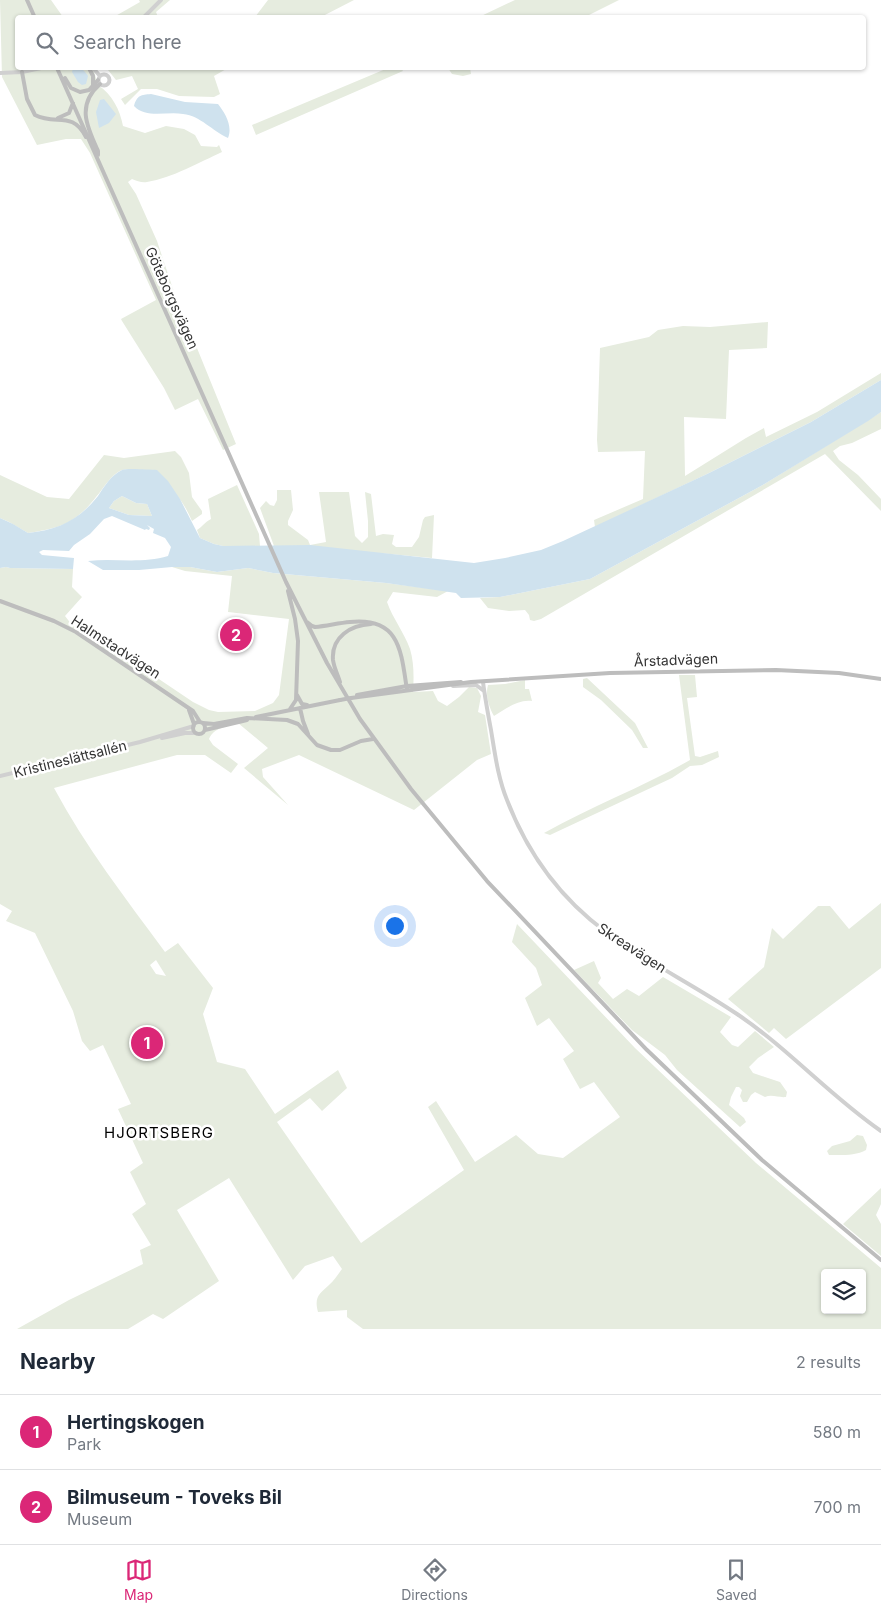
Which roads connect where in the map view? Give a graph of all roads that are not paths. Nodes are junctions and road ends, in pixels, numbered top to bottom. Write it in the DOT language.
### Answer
graph roads {
  1 [pos="27,0"];
  2 [pos="161,0"];
  3 [pos="34,15"];
  4 [pos="146,15"];
  5 [pos="32,70"];
  6 [pos="60,70"];
  7 [pos="60,70"];
  8 [pos="92,70"];
  9 [pos="92,70"];
  10 [pos="22,72"];
  11 [pos="0,73"];
  12 [pos="99,80"];
  13 [pos="93,86"];
  14 [pos="73,103"];
  15 [pos="57,119"];
  16 [pos="97,157"];
  17 [pos="104,173"];
  18 [pos="285,580"];
  19 [pos="0,602"];
  20 [pos="300,611"];
  21 [pos="373,623"];
  22 [pos="881,678"];
  23 [pos="471,682"];
  24 [pos="483,682"];
  25 [pos="450,686"];
  26 [pos="407,688"];
  27 [pos="342,689"];
  28 [pos="296,690"];
  29 [pos="484,691"];
  30 [pos="315,705"];
  31 [pos="188,708"];
  32 [pos="300,708"];
  33 [pos="290,710"];
  34 [pos="253,717"];
  35 [pos="202,723"];
  36 [pos="194,726"];
  37 [pos="205,730"];
  38 [pos="196,733"];
  39 [pos="308,735"];
  40 [pos="374,739"];
  41 [pos="140,742"];
  42 [pos="0,776"];
  43 [pos="881,1131"];
  44 [pos="881,1260"];
  1 -- 3 [label="main road"];
  2 -- 4 [label="street"];
  5 -- 10 [label="street"];
  6 -- 13 [label="main road"];
  7 -- 14 [label="main road, Göteborgsvägen"];
  8 -- 13 [label="main road"];
  9 -- 12 [label="street"];
  10 -- 11 [label="street"];
  10 -- 15 [label="main road"];
  12 -- 13 [label="main road"];
  12 -- 16 [label="main road"];
  14 -- 15 [label="main road"];
  14 -- 16 [label="main road, Göteborgsvägen"];
  15 -- 17 [label="main road"];
  16 -- 17 [label="main road, Göteborgsvägen"];
  17 -- 18 [label="main road, Göteborgsvägen"];
  18 -- 20 [label="main road"];
  18 -- 28 [label="main road"];
  19 -- 31 [label="main road, Halmstadvägen"];
  20 -- 21 [label="main road"];
  20 -- 27 [label="main road"];
  21 -- 26 [label="main road"];
  21 -- 27 [label="main road"];
  22 -- 24 [label="main road, Årstadvägen"];
  23 -- 24 [label="main road, Årstadvägen"];
  23 -- 25 [label="main road, Årstadvägen"];
  23 -- 26 [label="main road, Årstadvägen"];
  24 -- 29 [label="street, Skreavägen"];
  25 -- 26 [label="main road, Årstadvägen"];
  25 -- 29 [label="street"];
  26 -- 30 [label="main road, Årstadvägen, bridge"];
  27 -- 40 [label="main road"];
  28 -- 30 [label="main road"];
  28 -- 33 [label="main road"];
  29 -- 43 [label="street, Skreavägen"];
  30 -- 32 [label="main road, Årstadvägen"];
  31 -- 35 [label="main road, Halmstadvägen"];
  31 -- 36 [label="main road"];
  32 -- 33 [label="main road, Årstadvägen"];
  32 -- 39 [label="main road"];
  33 -- 34 [label="main road, Årstadvägen"];
  34 -- 35 [label="main road, Årstadvägen"];
  34 -- 37 [label="main road, Årstadvägen"];
  34 -- 39 [label="main road"];
  35 -- 36 [label="main road"];
  35 -- 37 [label="main road"];
  36 -- 38 [label="main road"];
  36 -- 41 [label="street, Kristineslättsallén"];
  37 -- 38 [label="main road"];
  38 -- 41 [label="street, Kristineslättsallén"];
  39 -- 40 [label="main road"];
  40 -- 44 [label="main road"];
  41 -- 42 [label="street, Kristineslättsallén"];
}
